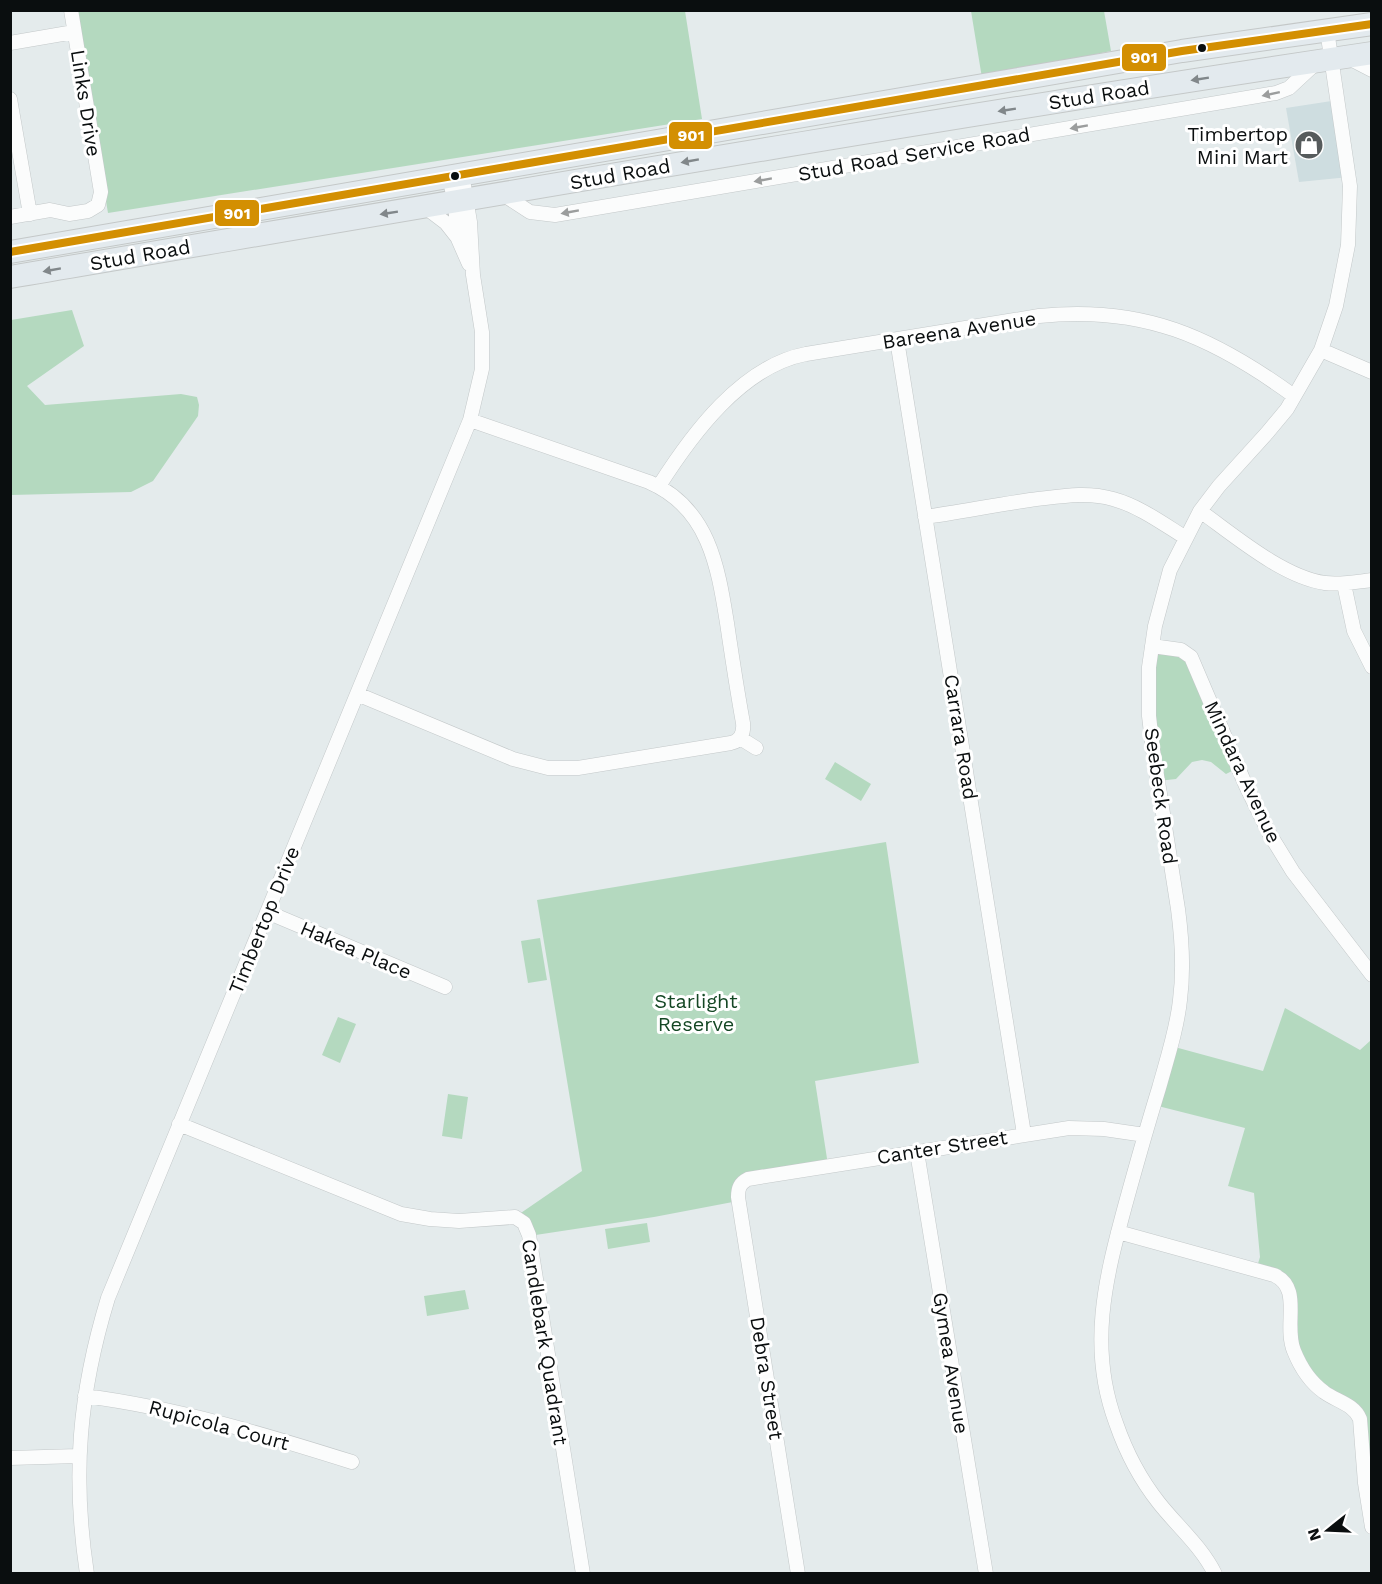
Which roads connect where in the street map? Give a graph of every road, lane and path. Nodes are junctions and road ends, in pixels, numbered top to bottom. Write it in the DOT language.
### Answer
graph roads {
  1 [pos="71,10"];
  2 [pos="1371,24"];
  3 [pos="1327,30"];
  4 [pos="74,32"];
  5 [pos="10,43"];
  6 [pos="1371,53"];
  7 [pos="1332,59"];
  8 [pos="1371,70"];
  9 [pos="10,99"];
  10 [pos="729,128"];
  11 [pos="734,154"];
  12 [pos="456,175"];
  13 [pos="504,195"];
  14 [pos="461,202"];
  15 [pos="425,207"];
  16 [pos="30,214"];
  17 [pos="10,217"];
  18 [pos="458,239"];
  19 [pos="10,252"];
  20 [pos="473,275"];
  21 [pos="10,277"];
  22 [pos="897,340"];
  23 [pos="1321,350"];
  24 [pos="1371,372"];
  25 [pos="1294,396"];
  26 [pos="470,420"];
  27 [pos="659,486"];
  28 [pos="1200,511"];
  29 [pos="925,518"];
  30 [pos="1186,538"];
  31 [pos="1371,580"];
  32 [pos="1344,584"];
  33 [pos="1152,646"];
  34 [pos="1371,667"];
  35 [pos="357,694"];
  36 [pos="740,738"];
  37 [pos="756,747"];
  38 [pos="267,912"];
  39 [pos="1371,975"];
  40 [pos="446,987"];
  41 [pos="179,1124"];
  42 [pos="1024,1134"];
  43 [pos="1145,1135"];
  44 [pos="917,1152"];
  45 [pos="741,1184"];
  46 [pos="1118,1232"];
  47 [pos="85,1396"];
  48 [pos="78,1456"];
  49 [pos="10,1458"];
  50 [pos="352,1462"];
  51 [pos="1371,1527"];
  52 [pos="87,1574"];
  53 [pos="583,1574"];
  54 [pos="798,1574"];
  55 [pos="986,1574"];
  56 [pos="1215,1574"];
  1 -- 4 [label="street, Links Drive"];
  2 -- 3 [label="highway, Stud Road"];
  3 -- 7 [label="street, Seebeck Road"];
  3 -- 10 [label="highway, Stud Road"];
  4 -- 5 [label="street"];
  4 -- 16 [label="street, Links Drive"];
  6 -- 7 [label="highway, Stud Road"];
  7 -- 8 [label="street"];
  7 -- 11 [label="highway, Stud Road, one-way"];
  7 -- 13 [label="street, Stud Road Service Road, one-way"];
  7 -- 23 [label="street, Seebeck Road"];
  9 -- 16 [label="street"];
  10 -- 11 [label="highway"];
  10 -- 12 [label="highway, Stud Road"];
  11 -- 13 [label="highway, Stud Road, one-way"];
  12 -- 14 [label="street, Timbertop Drive"];
  12 -- 19 [label="highway, Stud Road"];
  13 -- 14 [label="highway, Stud Road"];
  14 -- 15 [label="highway, Stud Road"];
  14 -- 18 [label="street, Timbertop Drive"];
  14 -- 20 [label="street, Timbertop Drive"];
  15 -- 18 [label="street"];
  15 -- 21 [label="highway, Stud Road, one-way"];
  16 -- 17 [label="street"];
  18 -- 20 [label="street, Timbertop Drive"];
  20 -- 26 [label="street, Timbertop Drive"];
  22 -- 25 [label="street, Bareena Avenue"];
  22 -- 27 [label="street, Bareena Avenue"];
  22 -- 29 [label="street, Carrara Road"];
  23 -- 24 [label="street"];
  23 -- 25 [label="street, Seebeck Road"];
  25 -- 28 [label="street, Seebeck Road"];
  26 -- 27 [label="street"];
  26 -- 35 [label="street, Timbertop Drive"];
  27 -- 36 [label="street"];
  28 -- 30 [label="street, Seebeck Road"];
  28 -- 32 [label="street"];
  29 -- 30 [label="street"];
  29 -- 42 [label="street, Carrara Road"];
  30 -- 33 [label="street, Seebeck Road"];
  31 -- 32 [label="street"];
  32 -- 34 [label="street"];
  33 -- 39 [label="street, Mindara Avenue"];
  33 -- 43 [label="street, Seebeck Road"];
  35 -- 36 [label="street"];
  35 -- 38 [label="street, Timbertop Drive"];
  36 -- 37 [label="street"];
  38 -- 40 [label="street, Hakea Place"];
  38 -- 41 [label="street, Timbertop Drive"];
  41 -- 47 [label="street, Timbertop Drive"];
  41 -- 53 [label="street, Candlebark Quadrant"];
  42 -- 43 [label="street, Canter Street"];
  42 -- 44 [label="street, Canter Street"];
  43 -- 46 [label="street, Seebeck Road"];
  44 -- 45 [label="street, Canter Street"];
  44 -- 55 [label="street, Gymea Avenue"];
  45 -- 54 [label="street, Debra Street"];
  46 -- 51 [label="street"];
  46 -- 56 [label="street, Seebeck Road"];
  47 -- 48 [label="street, Timbertop Drive"];
  47 -- 50 [label="street, Rupicola Court"];
  48 -- 49 [label="street"];
  48 -- 52 [label="street, Timbertop Drive"];
}
